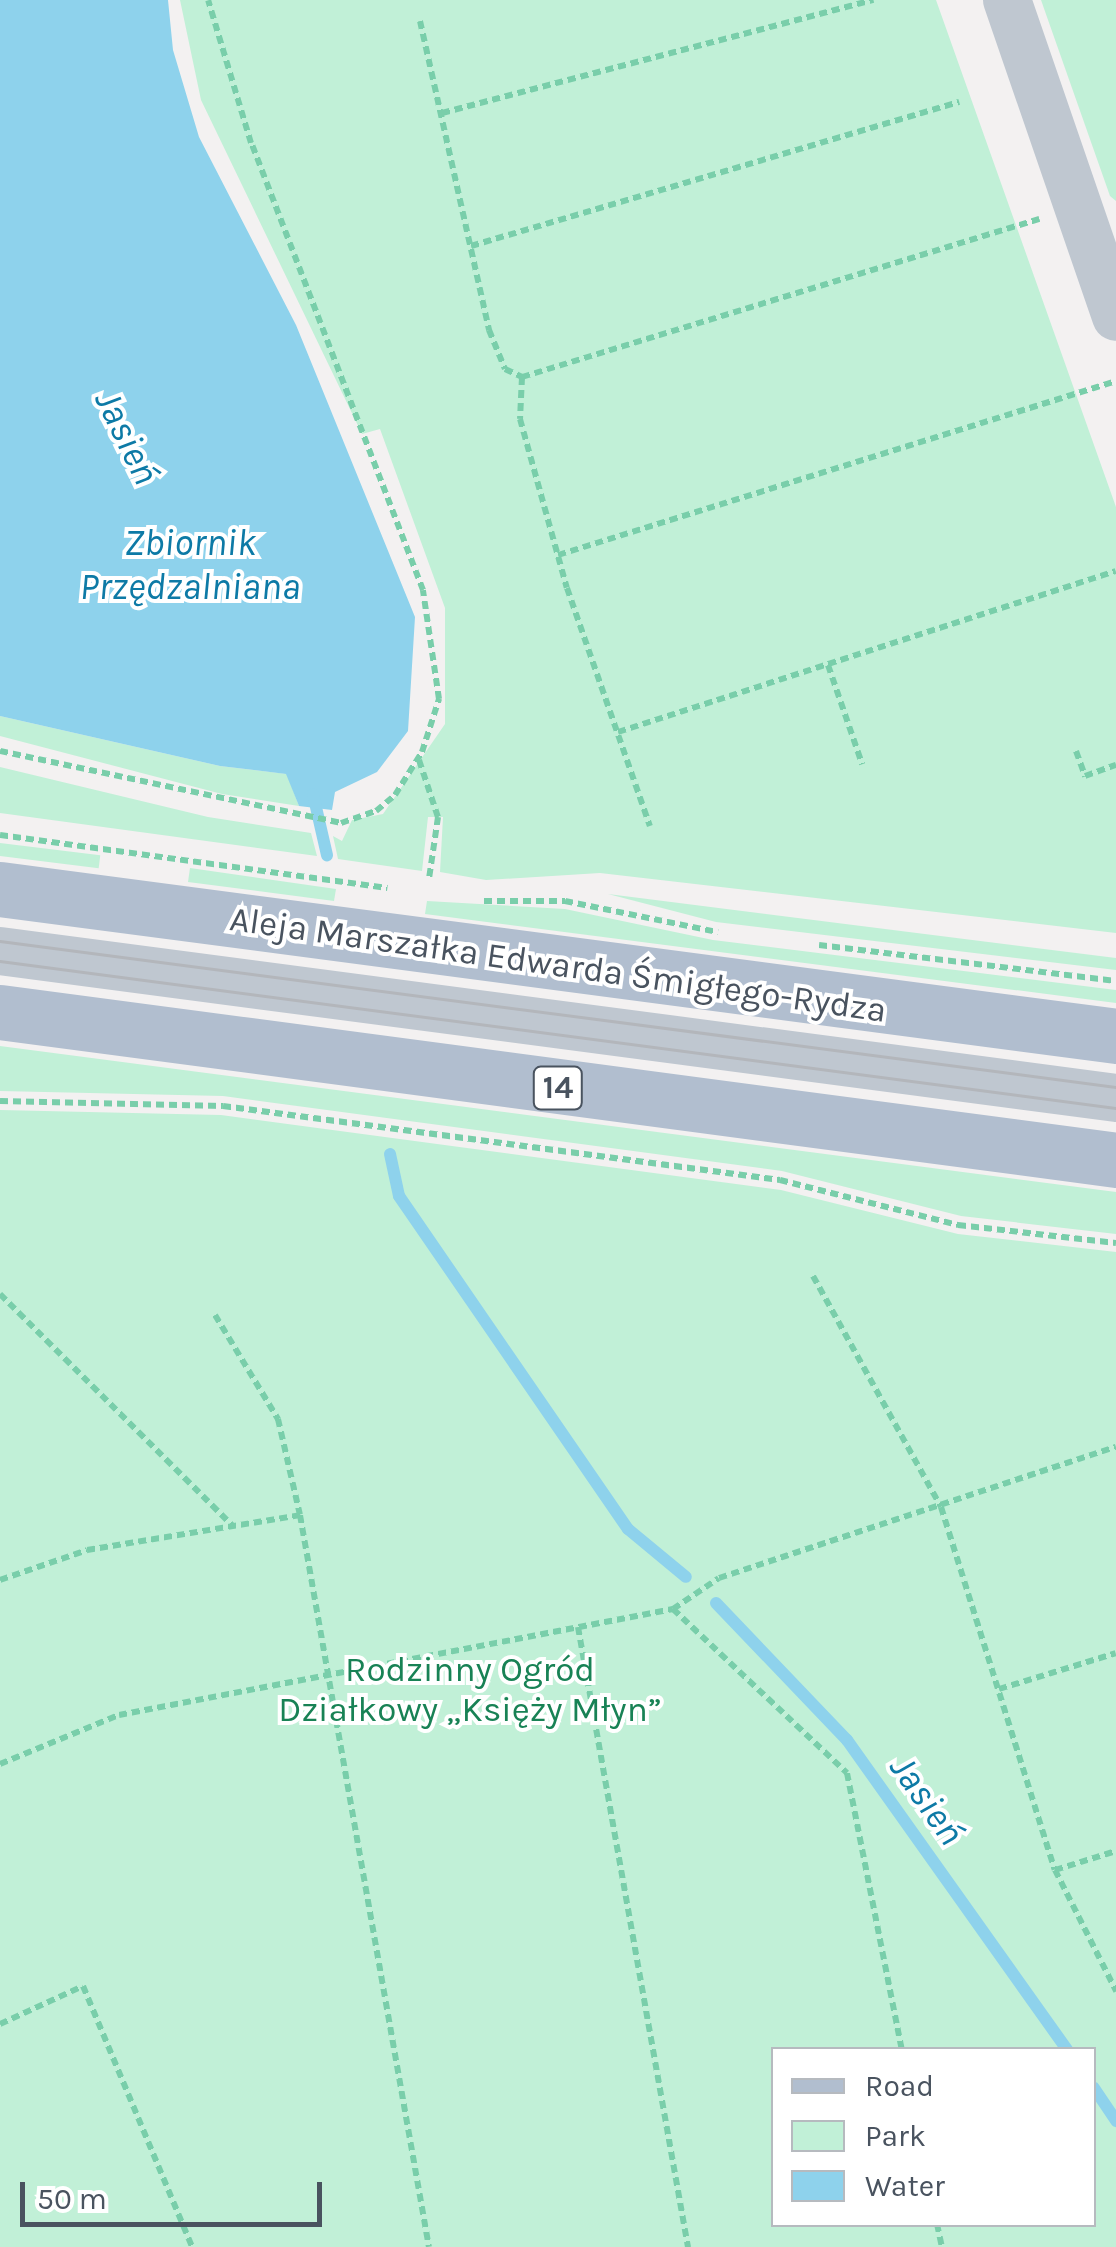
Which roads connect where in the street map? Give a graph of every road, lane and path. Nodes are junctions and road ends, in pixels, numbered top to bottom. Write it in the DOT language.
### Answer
graph roads {
  1 [pos="208,0"];
  2 [pos="873,0"];
  3 [pos="1007,0"];
  4 [pos="420,20"];
  5 [pos="959,102"];
  6 [pos="442,113"];
  7 [pos="1018,225"];
  8 [pos="1102,232"];
  9 [pos="471,246"];
  10 [pos="1116,317"];
  11 [pos="522,376"];
  12 [pos="1113,382"];
  13 [pos="558,555"];
  14 [pos="1116,571"];
  15 [pos="828,665"];
  16 [pos="618,732"];
  17 [pos="0,751"];
  18 [pos="1076,751"];
  19 [pos="418,759"];
  20 [pos="862,764"];
  21 [pos="1116,765"];
  22 [pos="650,826"];
  23 [pos="0,835"];
  24 [pos="429,879"];
  25 [pos="0,889"];
  26 [pos="406,890"];
  27 [pos="464,898"];
  28 [pos="734,934"];
  29 [pos="811,944"];
  30 [pos="0,951"];
  31 [pos="1116,981"];
  32 [pos="0,1012"];
  33 [pos="1116,1036"];
  34 [pos="1116,1098"];
  35 [pos="0,1101"];
  36 [pos="1116,1160"];
  37 [pos="1116,1243"];
  38 [pos="813,1276"];
  39 [pos="0,1294"];
  40 [pos="216,1315"];
  41 [pos="1116,1447"];
  42 [pos="942,1508"];
  43 [pos="300,1515"];
  44 [pos="233,1526"];
  45 [pos="0,1580"];
  46 [pos="673,1609"];
  47 [pos="578,1627"];
  48 [pos="1116,1653"];
  49 [pos="332,1674"];
  50 [pos="1000,1689"];
  51 [pos="0,1764"];
  52 [pos="1116,1851"];
  53 [pos="1054,1870"];
  54 [pos="1116,1991"];
  55 [pos="0,2024"];
  56 [pos="901,2047"];
  57 [pos="192,2247"];
  58 [pos="429,2247"];
  59 [pos="688,2247"];
  1 -- 19 [label="path"];
  2 -- 6 [label="path"];
  3 -- 8 [label="street"];
  4 -- 6 [label="path"];
  5 -- 9 [label="path"];
  6 -- 9 [label="path"];
  7 -- 11 [label="path"];
  8 -- 10 [label="street"];
  9 -- 11 [label="path"];
  11 -- 13 [label="path"];
  12 -- 13 [label="path"];
  13 -- 16 [label="path"];
  14 -- 15 [label="path"];
  15 -- 16 [label="path"];
  15 -- 20 [label="path"];
  16 -- 22 [label="path"];
  17 -- 19 [label="path"];
  18 -- 21 [label="path"];
  19 -- 24 [label="path"];
  23 -- 26 [label="path"];
  25 -- 33 [label="main road, Aleja Marszałka Edwarda Śmigłego-Rydza"];
  27 -- 28 [label="path"];
  29 -- 31 [label="path"];
  30 -- 34 [label="street"];
  32 -- 36 [label="main road, 14"];
  35 -- 37 [label="path"];
  38 -- 42 [label="path"];
  39 -- 44 [label="path"];
  40 -- 43 [label="path"];
  41 -- 42 [label="path"];
  42 -- 46 [label="path"];
  42 -- 50 [label="path"];
  43 -- 44 [label="path"];
  43 -- 49 [label="path"];
  44 -- 45 [label="path"];
  46 -- 47 [label="path"];
  46 -- 56 [label="path"];
  47 -- 49 [label="path"];
  47 -- 59 [label="path"];
  48 -- 50 [label="path"];
  49 -- 51 [label="path"];
  49 -- 58 [label="path"];
  50 -- 53 [label="path"];
  52 -- 53 [label="path"];
  53 -- 54 [label="path"];
  55 -- 57 [label="path"];
}
